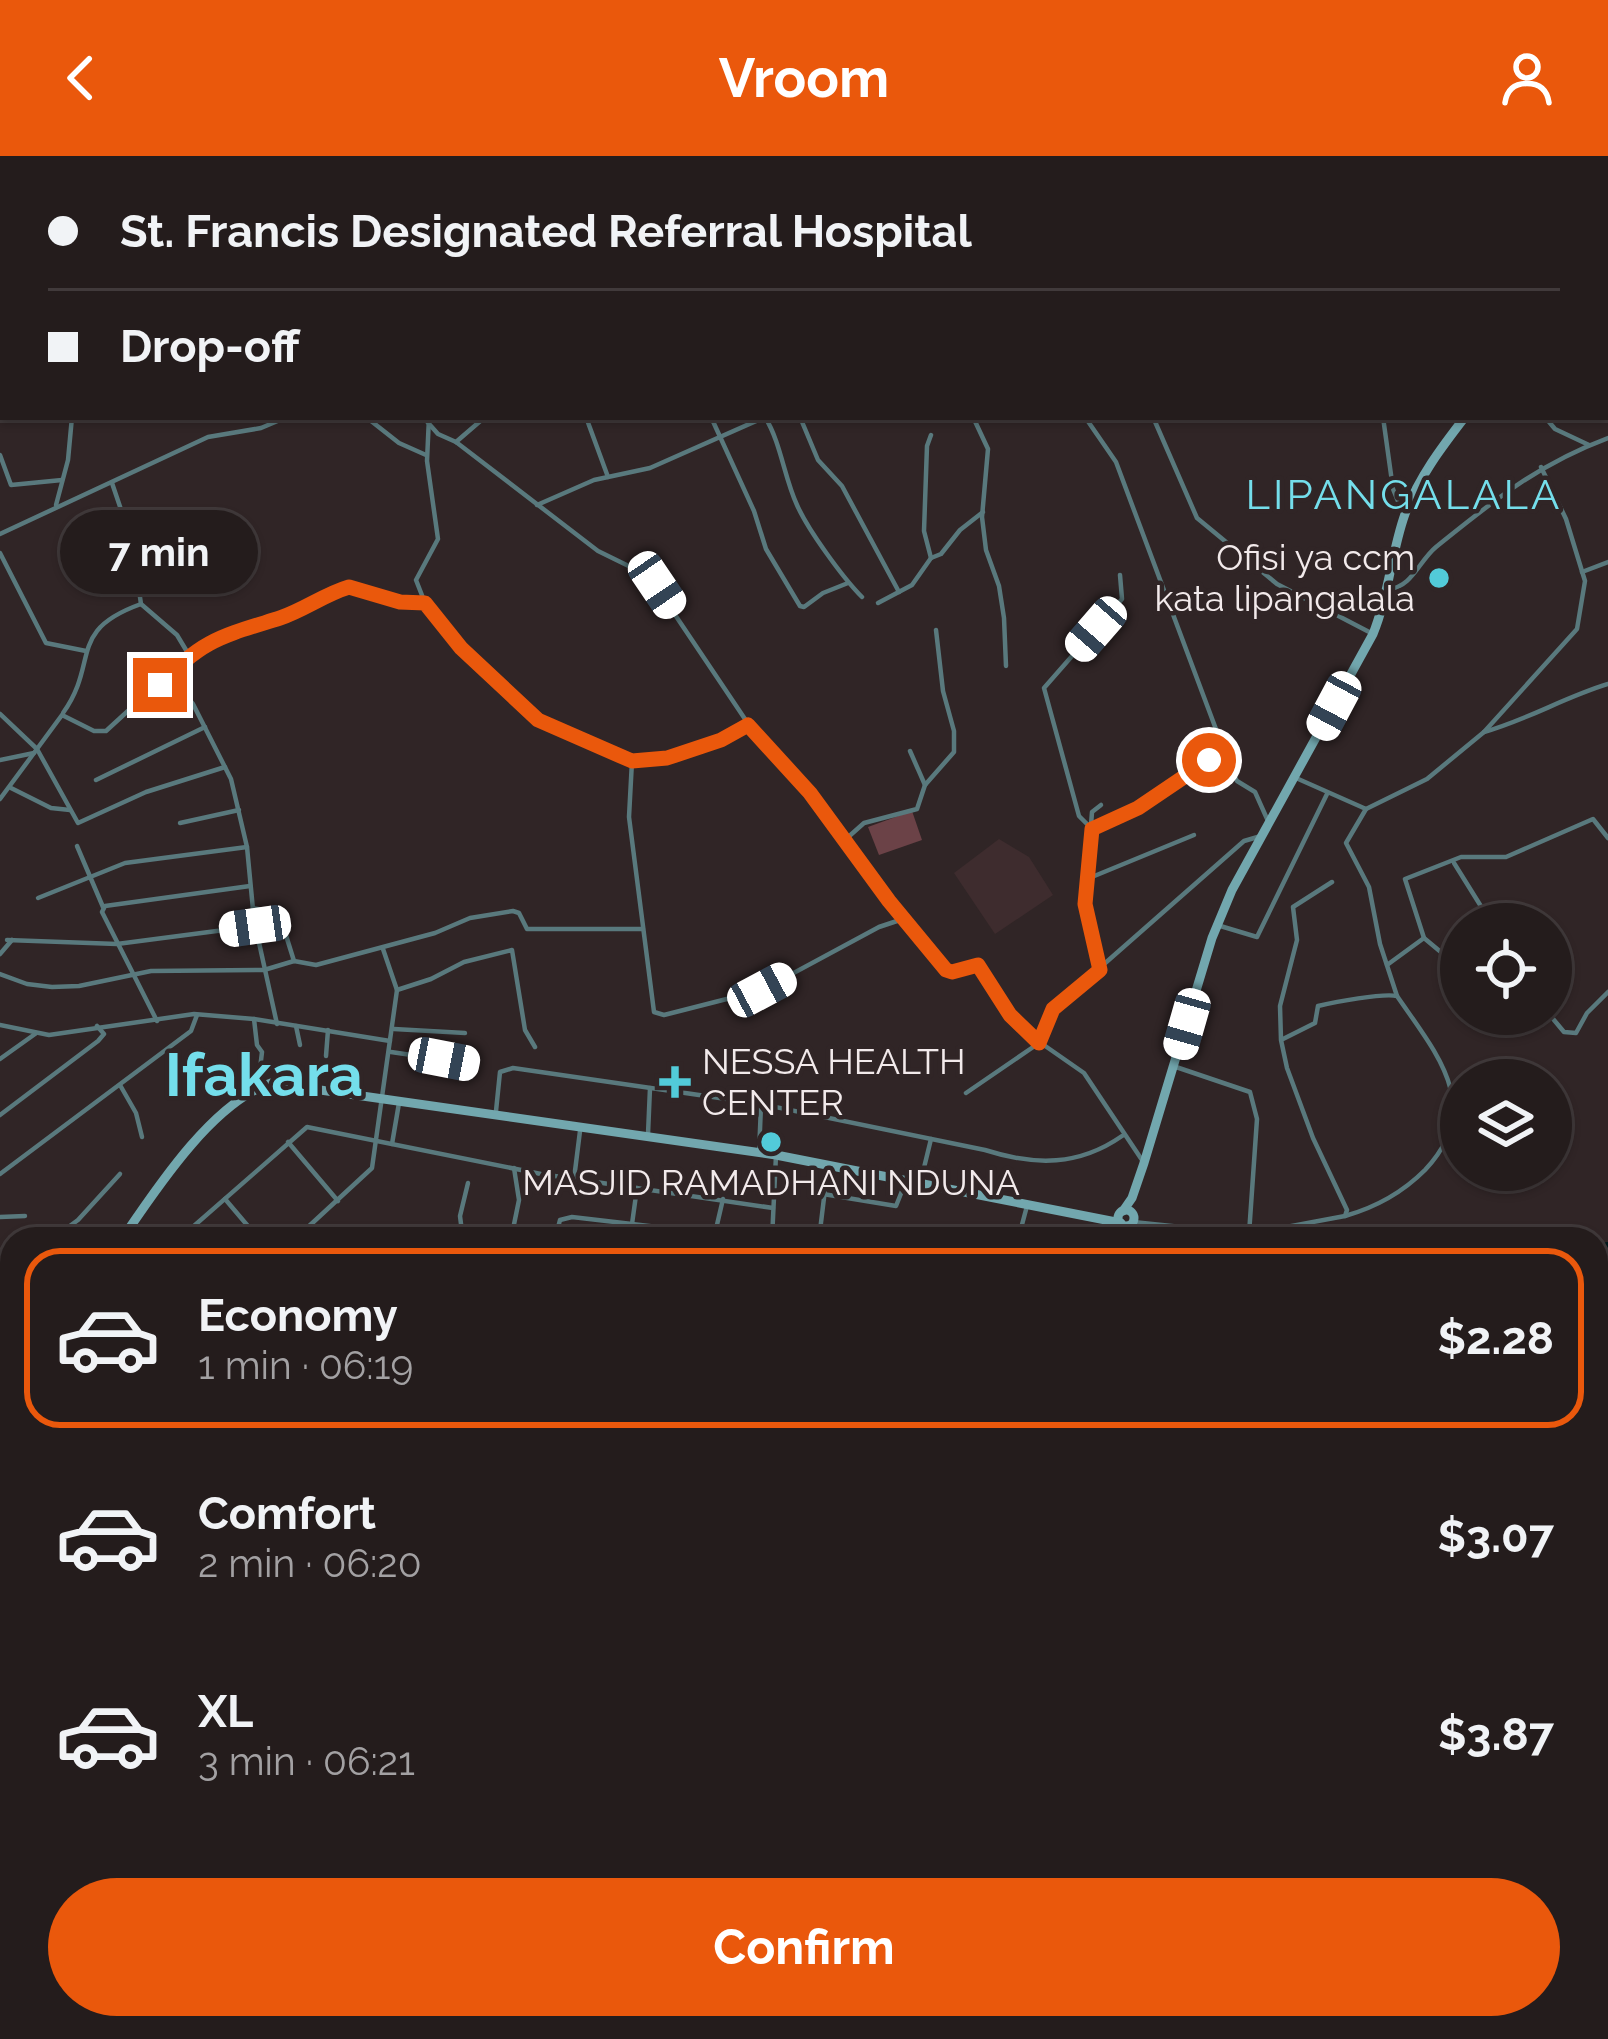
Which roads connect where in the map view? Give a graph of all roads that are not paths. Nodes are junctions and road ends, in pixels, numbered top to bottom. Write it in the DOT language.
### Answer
graph roads {
  1 [pos="72,420"];
  2 [pos="280,420"];
  3 [pos="370,420"];
  4 [pos="426,420"];
  5 [pos="427,420"];
  6 [pos="482,420"];
  7 [pos="587,420"];
  8 [pos="712,420"];
  9 [pos="758,420"];
  10 [pos="766,420"];
  11 [pos="801,420"];
  12 [pos="974,420"];
  13 [pos="1087,420"];
  14 [pos="1154,420"];
  15 [pos="1382,420"];
  16 [pos="1463,420"];
  17 [pos="1548,420"];
  18 [pos="931,435"];
  19 [pos="719,438"];
  20 [pos="1608,438"];
  21 [pos="456,442"];
  22 [pos="1588,445"];
  23 [pos="0,455"];
  24 [pos="426,455"];
  25 [pos="1541,467"];
  26 [pos="608,477"];
  27 [pos="64,480"];
  28 [pos="112,483"];
  29 [pos="537,505"];
  30 [pos="56,508"];
  31 [pos="983,512"];
  32 [pos="1404,517"];
  33 [pos="0,534"];
  34 [pos="0,553"];
  35 [pos="931,557"];
  36 [pos="1608,562"];
  37 [pos="1582,572"];
  38 [pos="1120,575"];
  39 [pos="848,583"];
  40 [pos="1389,589"];
  41 [pos="899,592"];
  42 [pos="862,597"];
  43 [pos="425,603"];
  44 [pos="878,603"];
  45 [pos="141,604"];
  46 [pos="937,630"];
  47 [pos="1373,634"];
  48 [pos="86,651"];
  49 [pos="189,656"];
  50 [pos="1006,666"];
  51 [pos="170,675"];
  52 [pos="1608,685"];
  53 [pos="0,714"];
  54 [pos="62,715"];
  55 [pos="748,725"];
  56 [pos="205,727"];
  57 [pos="1484,732"];
  58 [pos="36,751"];
  59 [pos="910,752"];
  60 [pos="0,760"];
  61 [pos="1209,760"];
  62 [pos="632,761"];
  63 [pos="226,766"];
  64 [pos="1296,778"];
  65 [pos="96,780"];
  66 [pos="926,785"];
  67 [pos="11,788"];
  68 [pos="1327,794"];
  69 [pos="0,799"];
  70 [pos="1101,805"];
  71 [pos="1366,809"];
  72 [pos="70,810"];
  73 [pos="239,810"];
  74 [pos="180,823"];
  75 [pos="1269,823"];
  76 [pos="1092,829"];
  77 [pos="1194,835"];
  78 [pos="1261,836"];
  79 [pos="1608,838"];
  80 [pos="846,839"];
  81 [pos="77,846"];
  82 [pos="248,847"];
  83 [pos="1454,861"];
  84 [pos="93,877"];
  85 [pos="1087,879"];
  86 [pos="1332,882"];
  87 [pos="251,886"];
  88 [pos="38,898"];
  89 [pos="1479,903"];
  90 [pos="105,906"];
  91 [pos="253,908"];
  92 [pos="906,918"];
  93 [pos="255,926"];
  94 [pos="1217,926"];
  95 [pos="643,929"];
  96 [pos="1424,938"];
  97 [pos="117,944"];
  98 [pos="383,949"];
  99 [pos="1440,951"];
  100 [pos="0,954"];
  101 [pos="294,961"];
  102 [pos="1387,965"];
  103 [pos="264,970"];
  104 [pos="1100,970"];
  105 [pos="0,974"];
  106 [pos="133,976"];
  107 [pos="397,990"];
  108 [pos="1608,992"];
  109 [pos="1397,996"];
  110 [pos="197,1015"];
  111 [pos="254,1019"];
  112 [pos="157,1021"];
  113 [pos="277,1024"];
  114 [pos="0,1025"];
  115 [pos="97,1026"];
  116 [pos="296,1026"];
  117 [pos="394,1029"];
  118 [pos="328,1030"];
  119 [pos="465,1033"];
  120 [pos="1572,1033"];
  121 [pos="35,1034"];
  122 [pos="1280,1040"];
  123 [pos="391,1041"];
  124 [pos="1039,1043"];
  125 [pos="300,1046"];
  126 [pos="535,1047"];
  127 [pos="391,1052"];
  128 [pos="326,1057"];
  129 [pos="0,1059"];
  130 [pos="473,1064"];
  131 [pos="1174,1066"];
  132 [pos="260,1069"];
  133 [pos="120,1084"];
  134 [pos="650,1088"];
  135 [pos="966,1093"];
  136 [pos="382,1100"];
  137 [pos="398,1103"];
  138 [pos="761,1104"];
  139 [pos="0,1115"];
  140 [pos="495,1117"];
  141 [pos="580,1130"];
  142 [pos="1123,1136"];
  143 [pos="142,1137"];
  144 [pos="931,1139"];
  145 [pos="378,1140"];
  146 [pos="648,1140"];
  147 [pos="288,1142"];
  148 [pos="392,1144"];
  149 [pos="760,1154"];
  150 [pos="776,1155"];
  151 [pos="1144,1163"];
  152 [pos="828,1165"];
  153 [pos="514,1168"];
  154 [pos="0,1174"];
  155 [pos="120,1174"];
  156 [pos="574,1179"];
  157 [pos="906,1181"];
  158 [pos="468,1183"];
  159 [pos="921,1183"];
  160 [pos="637,1188"];
  161 [pos="823,1194"];
  162 [pos="723,1198"];
  163 [pos="225,1199"];
  164 [pos="338,1201"];
  165 [pos="1028,1204"];
  166 [pos="773,1208"];
  167 [pos="0,1216"];
  168 [pos="25,1216"];
  169 [pos="1345,1216"];
  170 [pos="1127,1218"];
  171 [pos="632,1225"];
  172 [pos="67,1227"];
  173 [pos="131,1227"];
  174 [pos="193,1227"];
  175 [pos="249,1227"];
  176 [pos="309,1227"];
  177 [pos="461,1227"];
  178 [pos="513,1227"];
  179 [pos="558,1227"];
  180 [pos="652,1227"];
  181 [pos="716,1227"];
  182 [pos="772,1227"];
  183 [pos="820,1227"];
  184 [pos="1021,1227"];
  185 [pos="1131,1227"];
  186 [pos="1196,1227"];
  187 [pos="1249,1227"];
  188 [pos="1286,1227"];
  1 -- 27 [label="street"];
  2 -- 28 [label="street"];
  3 -- 24 [label="street"];
  4 -- 24 [label="street"];
  5 -- 21 [label="street"];
  6 -- 21 [label="street"];
  7 -- 26 [label="street"];
  8 -- 19 [label="street"];
  9 -- 19 [label="street"];
  10 -- 39 [label="street"];
  11 -- 41 [label="street"];
  12 -- 31 [label="street"];
  13 -- 75 [label="street"];
  14 -- 47 [label="street"];
  15 -- 32 [label="street"];
  16 -- 32 [label="main road"];
  17 -- 22 [label="street"];
  18 -- 35 [label="street"];
  19 -- 26 [label="street"];
  19 -- 39 [label="street"];
  20 -- 22 [label="street"];
  21 -- 29 [label="street"];
  22 -- 25 [label="street"];
  23 -- 27 [label="street"];
  24 -- 43 [label="street"];
  25 -- 37 [label="street"];
  25 -- 40 [label="street"];
  26 -- 29 [label="street"];
  27 -- 30 [label="street"];
  28 -- 30 [label="street"];
  28 -- 45 [label="street"];
  29 -- 55 [label="street"];
  30 -- 33 [label="street"];
  31 -- 35 [label="street"];
  31 -- 50 [label="street"];
  32 -- 40 [label="main road"];
  34 -- 48 [label="street"];
  35 -- 41 [label="street"];
  36 -- 37 [label="street"];
  37 -- 57 [label="street"];
  38 -- 76 [label="street"];
  39 -- 42 [label="street"];
  40 -- 47 [label="main road"];
  41 -- 44 [label="street"];
  43 -- 49 [label="street"];
  43 -- 62 [label="street"];
  45 -- 48 [label="street"];
  45 -- 49 [label="street"];
  46 -- 66 [label="street"];
  47 -- 64 [label="main road"];
  48 -- 54 [label="street"];
  49 -- 51 [label="street"];
  51 -- 54 [label="street"];
  51 -- 56 [label="street"];
  52 -- 57 [label="street"];
  53 -- 58 [label="street"];
  54 -- 58 [label="street"];
  55 -- 62 [label="street"];
  55 -- 80 [label="street"];
  56 -- 63 [label="street"];
  56 -- 65 [label="street"];
  57 -- 71 [label="street"];
  58 -- 60 [label="street"];
  58 -- 67 [label="street"];
  58 -- 72 [label="street"];
  59 -- 66 [label="street"];
  61 -- 76 [label="street"];
  62 -- 95 [label="street"];
  63 -- 72 [label="street"];
  63 -- 73 [label="street"];
  64 -- 68 [label="street"];
  64 -- 75 [label="main road"];
  66 -- 80 [label="street"];
  67 -- 69 [label="street"];
  67 -- 72 [label="street"];
  68 -- 71 [label="street"];
  68 -- 94 [label="street"];
  70 -- 76 [label="street"];
  71 -- 102 [label="street"];
  73 -- 74 [label="street"];
  73 -- 82 [label="street"];
  75 -- 78 [label="main road"];
  76 -- 85 [label="street"];
  77 -- 85 [label="street"];
  78 -- 94 [label="main road"];
  78 -- 104 [label="street"];
  79 -- 83 [label="street"];
  80 -- 92 [label="street"];
  81 -- 84 [label="street"];
  82 -- 84 [label="street"];
  82 -- 87 [label="street"];
  83 -- 89 [label="street"];
  83 -- 96 [label="street"];
  84 -- 88 [label="street"];
  84 -- 90 [label="street"];
  85 -- 104 [label="street"];
  86 -- 122 [label="street"];
  87 -- 90 [label="street"];
  87 -- 91 [label="street"];
  90 -- 97 [label="street"];
  91 -- 93 [label="street"];
  91 -- 101 [label="street"];
  92 -- 95 [label="street"];
  92 -- 124 [label="street"];
  93 -- 97 [label="street"];
  93 -- 103 [label="street"];
  94 -- 131 [label="main road"];
  95 -- 98 [label="street"];
  96 -- 99 [label="street"];
  96 -- 102 [label="street"];
  97 -- 100 [label="street"];
  97 -- 106 [label="street"];
  98 -- 101 [label="street"];
  98 -- 107 [label="street"];
  101 -- 103 [label="street"];
  102 -- 109 [label="street"];
  103 -- 106 [label="street"];
  103 -- 113 [label="street"];
  104 -- 124 [label="street"];
  105 -- 106 [label="street"];
  106 -- 112 [label="street"];
  107 -- 117 [label="street"];
  107 -- 126 [label="street"];
  108 -- 120 [label="street"];
  109 -- 122 [label="street"];
  109 -- 169 [label="street"];
  110 -- 111 [label="street"];
  110 -- 112 [label="street"];
  110 -- 133 [label="street"];
  111 -- 113 [label="street"];
  111 -- 132 [label="street"];
  112 -- 115 [label="street"];
  113 -- 116 [label="street"];
  114 -- 121 [label="street"];
  115 -- 121 [label="street"];
  115 -- 139 [label="street"];
  116 -- 118 [label="street"];
  116 -- 125 [label="street"];
  117 -- 119 [label="street"];
  117 -- 123 [label="street"];
  118 -- 123 [label="street"];
  118 -- 128 [label="street"];
  121 -- 129 [label="street"];
  122 -- 169 [label="street"];
  123 -- 127 [label="street"];
  124 -- 135 [label="street"];
  124 -- 142 [label="street"];
  127 -- 130 [label="street"];
  127 -- 136 [label="street"];
  131 -- 151 [label="main road"];
  131 -- 187 [label="street"];
  133 -- 143 [label="street"];
  133 -- 154 [label="street"];
  134 -- 138 [label="street"];
  134 -- 140 [label="street"];
  134 -- 146 [label="street"];
  136 -- 137 [label="main road"];
  136 -- 145 [label="street"];
  136 -- 173 [label="main road"];
  137 -- 140 [label="main road"];
  137 -- 148 [label="street"];
  138 -- 144 [label="street"];
  138 -- 149 [label="street"];
  140 -- 141 [label="main road"];
  141 -- 146 [label="main road"];
  141 -- 156 [label="street"];
  142 -- 144 [label="street"];
  142 -- 151 [label="street"];
  144 -- 159 [label="street"];
  145 -- 147 [label="street"];
  145 -- 148 [label="street"];
  145 -- 164 [label="street"];
  146 -- 149 [label="main road"];
  147 -- 163 [label="street"];
  147 -- 164 [label="street"];
  148 -- 153 [label="street"];
  149 -- 150 [label="main road"];
  150 -- 152 [label="main road"];
  150 -- 166 [label="street"];
  151 -- 170 [label="main road"];
  152 -- 157 [label="main road"];
  152 -- 161 [label="street"];
  153 -- 156 [label="street"];
  153 -- 178 [label="street"];
  155 -- 172 [label="street"];
  156 -- 160 [label="street"];
  157 -- 159 [label="main road"];
  157 -- 161 [label="street"];
  158 -- 177 [label="street"];
  159 -- 165 [label="main road"];
  160 -- 162 [label="street"];
  160 -- 171 [label="street"];
  161 -- 183 [label="street"];
  162 -- 166 [label="street"];
  162 -- 181 [label="street"];
  163 -- 174 [label="street"];
  163 -- 175 [label="street"];
  164 -- 176 [label="street"];
  165 -- 170 [label="main road"];
  165 -- 184 [label="street"];
  166 -- 182 [label="street"];
  167 -- 168 [label="street"];
  169 -- 188 [label="street"];
  170 -- 185 [label="street"];
  170 -- 186 [label="street"];
  171 -- 179 [label="street"];
  171 -- 180 [label="street"];
}
